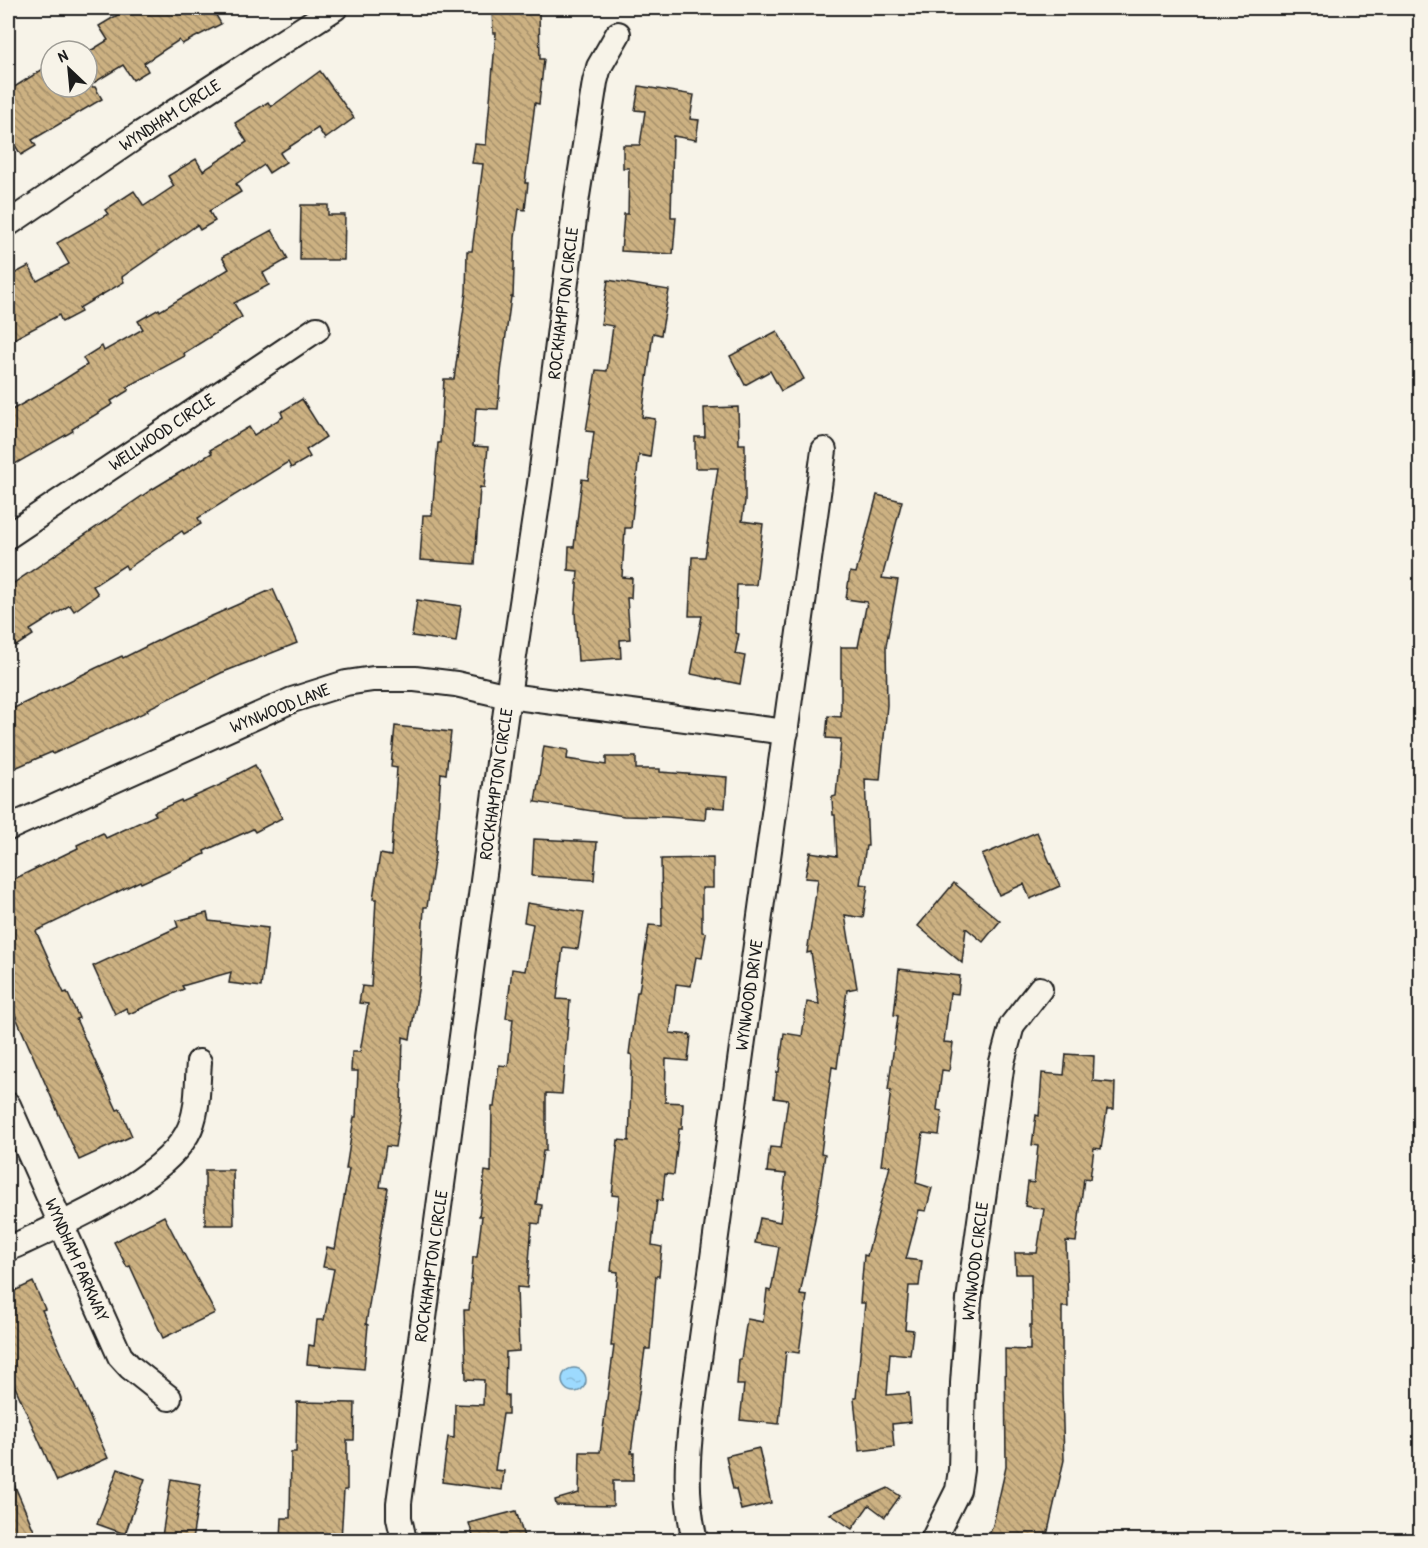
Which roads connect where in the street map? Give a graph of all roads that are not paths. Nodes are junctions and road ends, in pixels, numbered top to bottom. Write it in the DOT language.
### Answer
graph roads {
  1 [pos="335,8"];
  2 [pos="618,33"];
  3 [pos="8,224"];
  4 [pos="317,329"];
  5 [pos="824,450"];
  6 [pos="8,536"];
  7 [pos="508,696"];
  8 [pos="786,732"];
  9 [pos="8,828"];
  10 [pos="1040,989"];
  11 [pos="199,1062"];
  12 [pos="8,1105"];
  13 [pos="62,1224"];
  14 [pos="8,1249"];
  15 [pos="169,1398"];
  16 [pos="404,1540"];
  17 [pos="695,1540"];
  18 [pos="933,1540"];
  1 -- 3 [label="street, WYNDHAM CIRCLE"];
  2 -- 7 [label="street, ROCKHAMPTON CIRCLE"];
  4 -- 6 [label="street, WELLWOOD CIRCLE"];
  5 -- 8 [label="street, WYNWOOD DRIVE"];
  7 -- 8 [label="street, WYNWOOD LANE"];
  7 -- 9 [label="street, WYNWOOD LANE"];
  7 -- 16 [label="street, ROCKHAMPTON CIRCLE"];
  8 -- 17 [label="street, WYNWOOD DRIVE"];
  10 -- 18 [label="street, WYNWOOD CIRCLE"];
  11 -- 13 [label="street"];
  12 -- 13 [label="street, WYNDHAM PARKWAY"];
  13 -- 14 [label="street"];
  13 -- 15 [label="street, WYNDHAM PARKWAY"];
}
